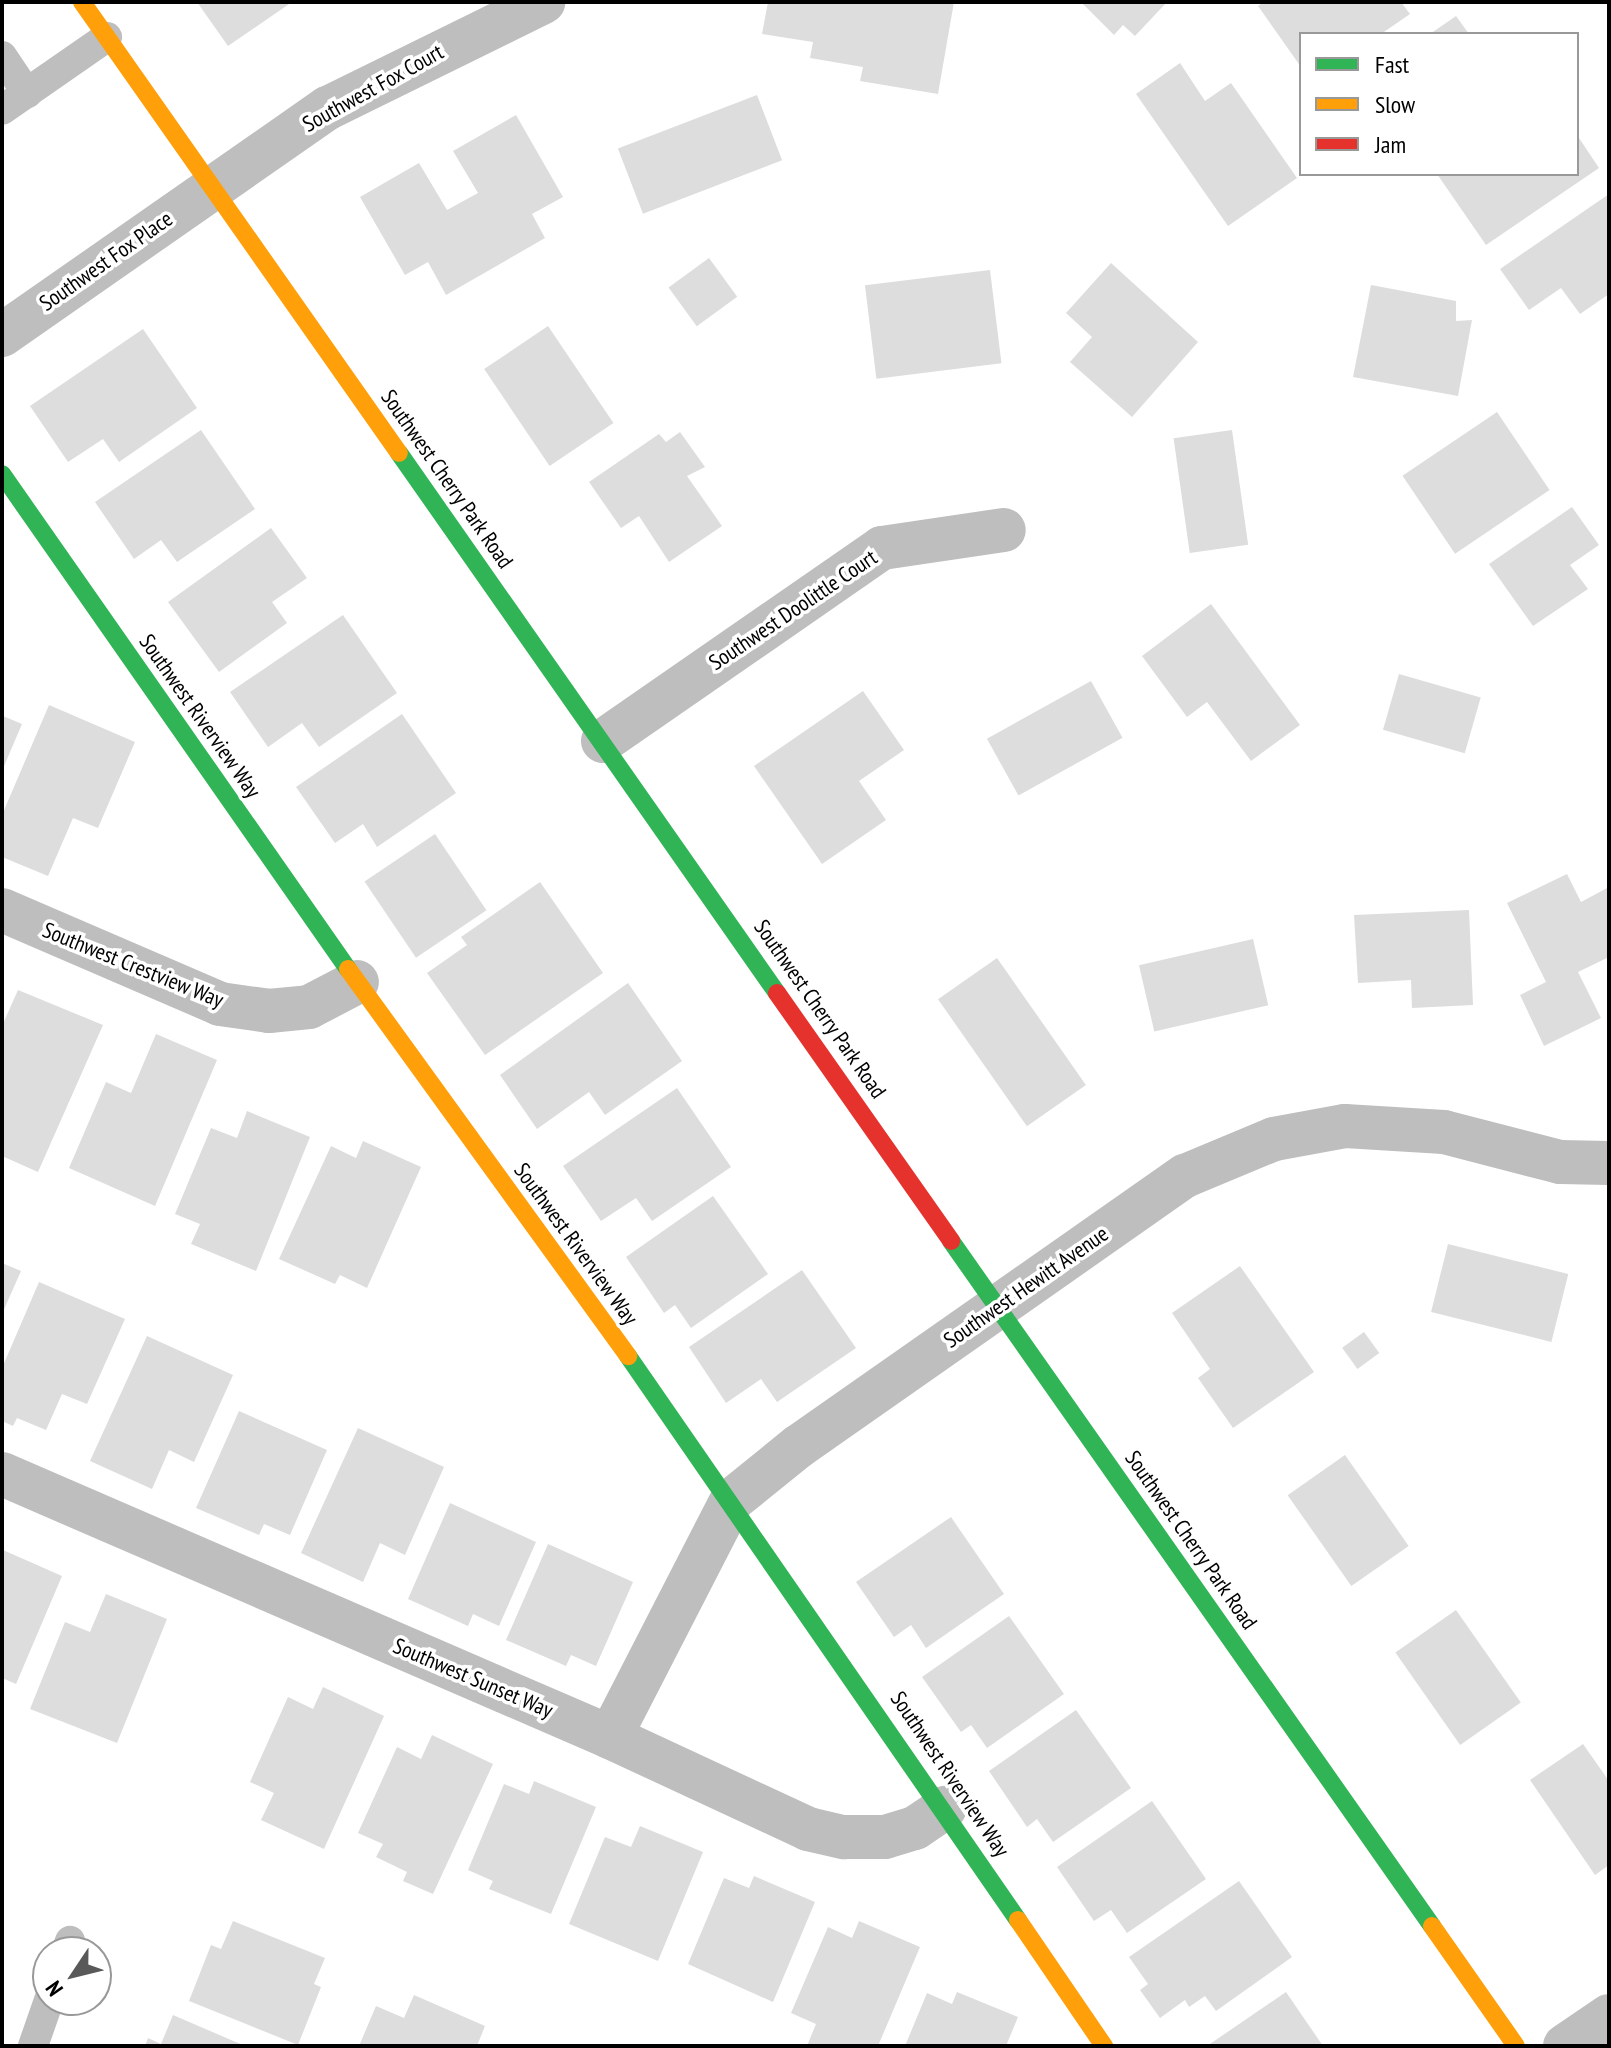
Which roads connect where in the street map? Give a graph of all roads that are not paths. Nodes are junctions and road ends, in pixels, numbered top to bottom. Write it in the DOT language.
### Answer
graph roads {
  1 [pos="82,2"];
  2 [pos="543,2"];
  3 [pos="107,37"];
  4 [pos="2,56"];
  5 [pos="27,93"];
  6 [pos="2,110"];
  7 [pos="210,187"];
  8 [pos="2,335"];
  9 [pos="2,474"];
  10 [pos="1004,530"];
  11 [pos="603,741"];
  12 [pos="2,910"];
  13 [pos="357,982"];
  14 [pos="1609,1163"];
  15 [pos="998,1306"];
  16 [pos="2,1474"];
  17 [pos="732,1500"];
  18 [pos="610,1737"];
  19 [pos="945,1808"];
  20 [pos="43,2016"];
  21 [pos="1609,2016"];
  22 [pos="33,2046"];
  23 [pos="1104,2046"];
  24 [pos="1516,2046"];
  25 [pos="1565,2046"];
  1 -- 3 [label="street, Southwest Cherry Park Road"];
  2 -- 7 [label="street, Southwest Fox Court"];
  3 -- 5 [label="lane"];
  3 -- 7 [label="street, Southwest Cherry Park Road"];
  4 -- 5 [label="lane"];
  5 -- 6 [label="lane"];
  7 -- 8 [label="street, Southwest Fox Place"];
  7 -- 11 [label="street, Southwest Cherry Park Road"];
  9 -- 13 [label="street, Southwest Riverview Way"];
  10 -- 11 [label="street, Southwest Doolittle Court"];
  11 -- 15 [label="street, Southwest Cherry Park Road"];
  12 -- 13 [label="street, Southwest Crestview Way"];
  13 -- 17 [label="street, Southwest Riverview Way"];
  14 -- 15 [label="street, Southwest Hewitt Avenue"];
  15 -- 17 [label="street, Southwest Hewitt Avenue"];
  15 -- 24 [label="street, Southwest Cherry Park Road"];
  16 -- 18 [label="street, Southwest Sunset Way"];
  17 -- 18 [label="street, Southwest Hewitt Avenue"];
  17 -- 19 [label="street, Southwest Riverview Way"];
  18 -- 19 [label="street, Southwest Sunset Way"];
  19 -- 23 [label="street, Southwest Riverview Way"];
  20 -- 22 [label="lane"];
  21 -- 25 [label="street"];
}
